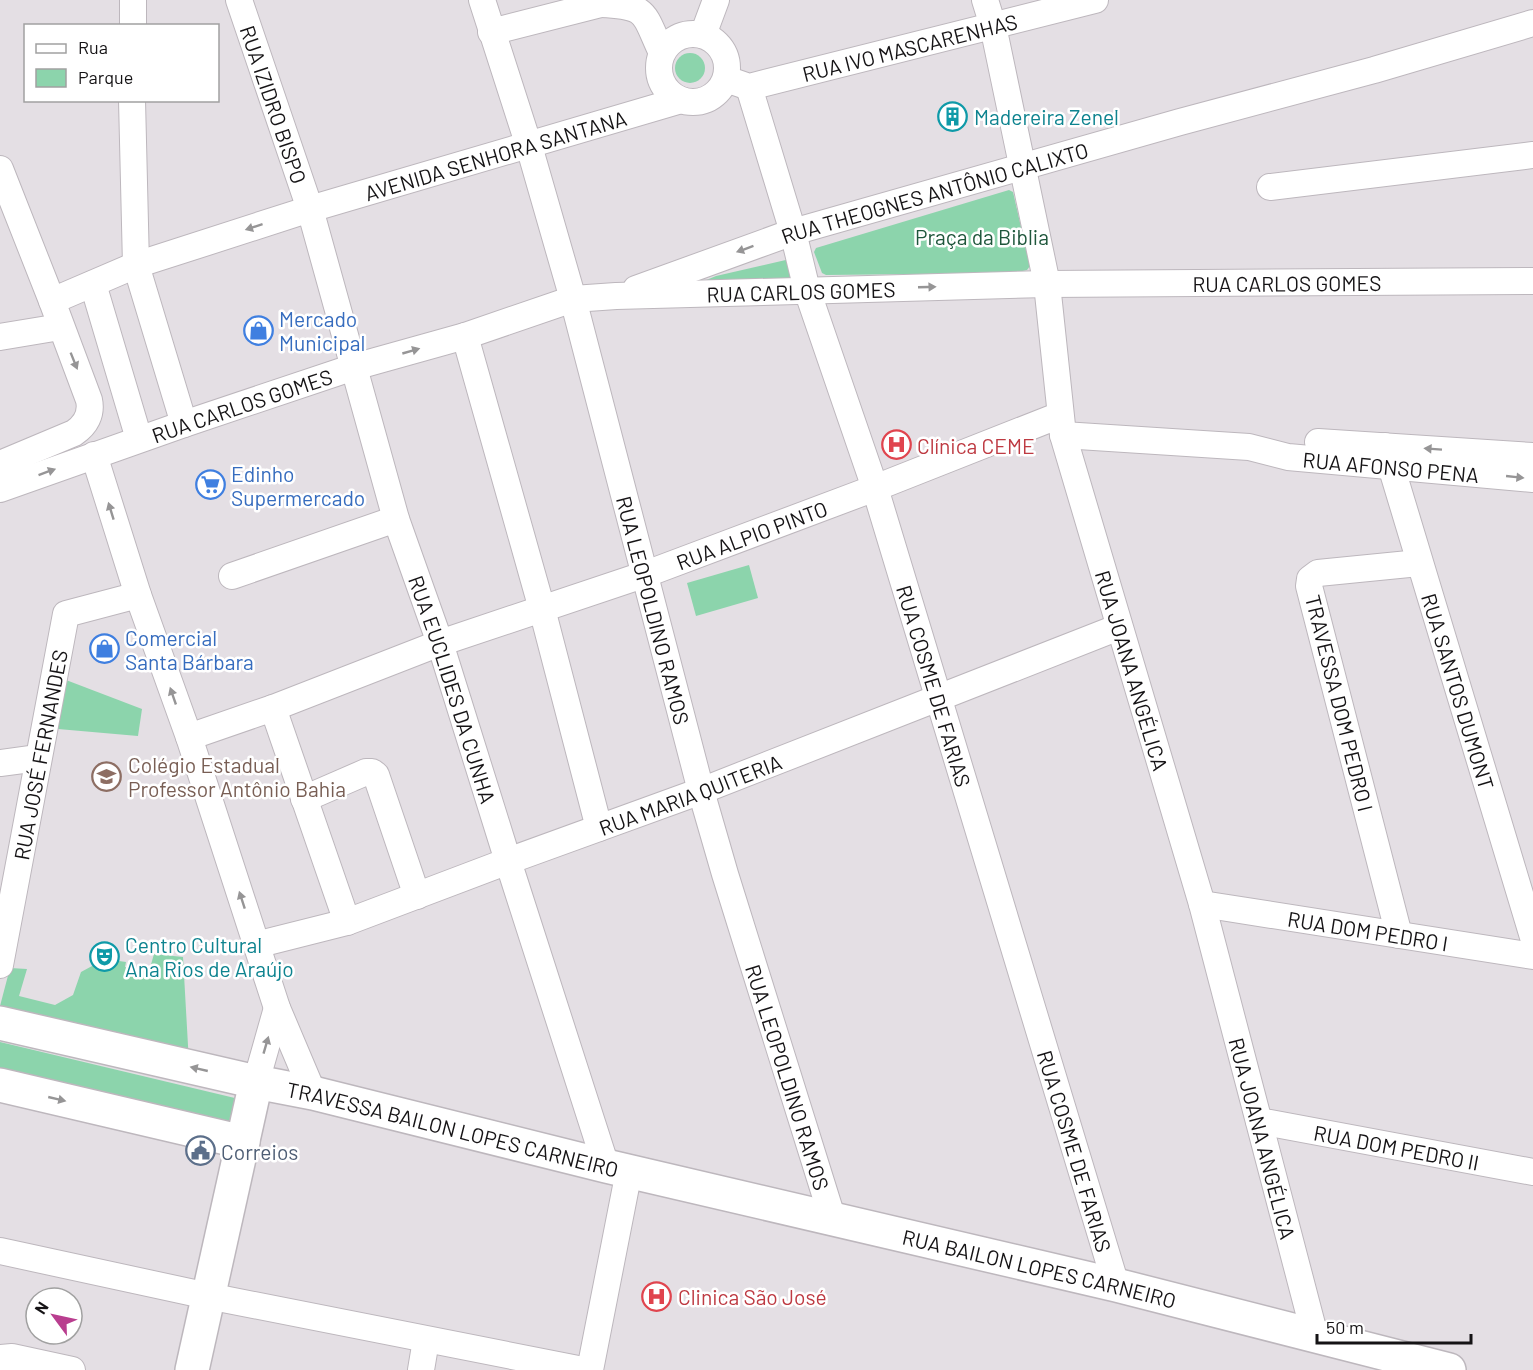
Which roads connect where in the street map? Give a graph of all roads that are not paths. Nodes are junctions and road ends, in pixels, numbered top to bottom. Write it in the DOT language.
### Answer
graph roads {
  1 [pos="133,0"];
  2 [pos="239,0"];
  3 [pos="482,0"];
  4 [pos="716,0"];
  5 [pos="985,0"];
  6 [pos="1095,0"];
  7 [pos="600,2"];
  8 [pos="1533,23"];
  9 [pos="133,24"];
  10 [pos="993,26"];
  11 [pos="491,32"];
  12 [pos="703,35"];
  13 [pos="662,52"];
  14 [pos="738,83"];
  15 [pos="681,100"];
  16 [pos="132,102"];
  17 [pos="528,146"];
  18 [pos="1533,155"];
  19 [pos="1023,168"];
  20 [pos="0,169"];
  21 [pos="1270,187"];
  22 [pos="310,209"];
  23 [pos="793,231"];
  24 [pos="136,265"];
  25 [pos="1533,281"];
  26 [pos="93,284"];
  27 [pos="1047,284"];
  28 [pos="807,290"];
  29 [pos="616,296"];
  30 [pos="573,299"];
  31 [pos="52,301"];
  32 [pos="60,327"];
  33 [pos="465,336"];
  34 [pos="0,337"];
  35 [pos="354,367"];
  36 [pos="184,424"];
  37 [pos="1062,425"];
  38 [pos="139,439"];
  39 [pos="94,455"];
  40 [pos="1388,456"];
  41 [pos="1533,456"];
  42 [pos="0,464"];
  43 [pos="1533,479"];
  44 [pos="875,488"];
  45 [pos="0,489"];
  46 [pos="396,519"];
  47 [pos="1419,563"];
  48 [pos="646,574"];
  49 [pos="232,576"];
  50 [pos="138,595"];
  51 [pos="542,609"];
  52 [pos="1119,627"];
  53 [pos="440,643"];
  54 [pos="939,699"];
  55 [pos="273,708"];
  56 [pos="189,737"];
  57 [pos="38,758"];
  58 [pos="0,763"];
  59 [pos="701,791"];
  60 [pos="304,799"];
  61 [pos="599,828"];
  62 [pos="508,861"];
  63 [pos="417,896"];
  64 [pos="1202,904"];
  65 [pos="347,922"];
  66 [pos="1399,935"];
  67 [pos="1533,937"];
  68 [pos="256,945"];
  69 [pos="1533,956"];
  70 [pos="0,965"];
  71 [pos="277,1008"];
  72 [pos="0,1023"];
  73 [pos="256,1082"];
  74 [pos="0,1085"];
  75 [pos="314,1093"];
  76 [pos="1259,1121"];
  77 [pos="243,1142"];
  78 [pos="618,1168"];
  79 [pos="1533,1172"];
  80 [pos="833,1220"];
  81 [pos="0,1251"];
  82 [pos="1116,1284"];
  83 [pos="208,1296"];
  84 [pos="1315,1336"];
  85 [pos="426,1340"];
  86 [pos="0,1358"];
  87 [pos="72,1370"];
  88 [pos="192,1370"];
  89 [pos="421,1370"];
  90 [pos="583,1370"];
  91 [pos="590,1370"];
  92 [pos="1449,1370"];
  1 -- 9 [label="street"];
  2 -- 22 [label="street, RUA IZIDRO BISPO"];
  3 -- 11 [label="street, RUA LEOPOLDINO RAMOS"];
  4 -- 12 [label="street"];
  5 -- 10 [label="street, RUA JOANA ANGÉLICA"];
  6 -- 10 [label="street, RUA IVO MASCARENHAS"];
  7 -- 11 [label="street"];
  7 -- 13 [label="street"];
  8 -- 19 [label="street, RUA THEOGNES ANTÔNIO CALIXTO"];
  10 -- 14 [label="street, RUA IVO MASCARENHAS"];
  10 -- 19 [label="street, RUA JOANA ANGÉLICA"];
  11 -- 17 [label="street, RUA LEOPOLDINO RAMOS"];
  12 -- 13 [label="street"];
  12 -- 14 [label="street"];
  13 -- 15 [label="street"];
  14 -- 15 [label="street, AVENIDA SENHORA SANTANA"];
  14 -- 23 [label="street, RUA COSME DE FARIAS"];
  15 -- 17 [label="street, AVENIDA SENHORA SANTANA"];
  16 -- 24 [label="street"];
  17 -- 22 [label="street, AVENIDA SENHORA SANTANA"];
  17 -- 30 [label="street, RUA LEOPOLDINO RAMOS"];
  18 -- 21 [label="street"];
  19 -- 23 [label="street, RUA THEOGNES ANTÔNIO CALIXTO"];
  19 -- 27 [label="street, RUA JOANA ANGÉLICA"];
  20 -- 31 [label="street"];
  22 -- 24 [label="street, AVENIDA SENHORA SANTANA, one-way"];
  22 -- 35 [label="street, RUA EUCLIDES DA CUNHA"];
  23 -- 28 [label="street, RUA COSME DE FARIAS"];
  23 -- 29 [label="street, RUA THEOGNES ANTÔNIO CALIXTO, one-way"];
  24 -- 26 [label="street, AVENIDA SENHORA SANTANA"];
  24 -- 36 [label="street"];
  25 -- 27 [label="street, RUA CARLOS GOMES"];
  26 -- 31 [label="street, AVENIDA SENHORA SANTANA"];
  26 -- 38 [label="street"];
  28 -- 27 [label="street, RUA CARLOS GOMES, one-way"];
  27 -- 37 [label="street, RUA JOANA ANGÉLICA"];
  28 -- 29 [label="street, RUA CARLOS GOMES"];
  28 -- 44 [label="street, RUA COSME DE FARIAS"];
  29 -- 30 [label="street, RUA CARLOS GOMES"];
  30 -- 33 [label="street, RUA CARLOS GOMES"];
  30 -- 48 [label="street, RUA LEOPOLDINO RAMOS"];
  31 -- 32 [label="street"];
  32 -- 34 [label="street"];
  32 -- 42 [label="street, one-way"];
  35 -- 33 [label="street, RUA CARLOS GOMES, one-way"];
  33 -- 51 [label="street"];
  35 -- 36 [label="street, RUA CARLOS GOMES"];
  35 -- 46 [label="street, RUA EUCLIDES DA CUNHA"];
  36 -- 38 [label="street, RUA CARLOS GOMES"];
  37 -- 40 [label="street, RUA AFONSO PENA"];
  37 -- 44 [label="street, RUA ALPIO PINTO"];
  37 -- 52 [label="street, RUA JOANA ANGÉLICA"];
  38 -- 39 [label="street, RUA CARLOS GOMES"];
  45 -- 39 [label="street, RUA CARLOS GOMES, one-way"];
  50 -- 39 [label="street, one-way"];
  41 -- 40 [label="street, RUA AFONSO PENA, one-way"];
  40 -- 43 [label="street, RUA AFONSO PENA, one-way"];
  40 -- 47 [label="street, RUA SANTOS DUMONT"];
  44 -- 48 [label="street, RUA ALPIO PINTO"];
  44 -- 54 [label="street, RUA COSME DE FARIAS"];
  46 -- 49 [label="street"];
  46 -- 53 [label="street, RUA EUCLIDES DA CUNHA"];
  47 -- 66 [label="street, TRAVESSA DOM PEDRO I"];
  47 -- 67 [label="street, RUA SANTOS DUMONT"];
  48 -- 51 [label="street, RUA ALPIO PINTO"];
  48 -- 59 [label="street, RUA LEOPOLDINO RAMOS"];
  56 -- 50 [label="street, one-way"];
  50 -- 57 [label="street, RUA JOSÉ FERNANDES"];
  51 -- 53 [label="street, RUA ALPIO PINTO"];
  51 -- 61 [label="street"];
  52 -- 54 [label="street, RUA MARIA QUITERIA"];
  52 -- 64 [label="street, RUA JOANA ANGÉLICA"];
  53 -- 55 [label="street, RUA ALPIO PINTO"];
  53 -- 62 [label="street, RUA EUCLIDES DA CUNHA"];
  54 -- 59 [label="street, RUA MARIA QUITERIA"];
  54 -- 82 [label="street, RUA COSME DE FARIAS"];
  55 -- 56 [label="street, RUA ALPIO PINTO"];
  55 -- 60 [label="street"];
  68 -- 56 [label="street, one-way"];
  57 -- 58 [label="street"];
  57 -- 70 [label="street, RUA JOSÉ FERNANDES"];
  59 -- 61 [label="street, RUA MARIA QUITERIA"];
  59 -- 80 [label="street, RUA LEOPOLDINO RAMOS"];
  60 -- 63 [label="street"];
  60 -- 65 [label="street"];
  61 -- 62 [label="street, RUA MARIA QUITERIA"];
  62 -- 63 [label="street, RUA MARIA QUITERIA"];
  62 -- 78 [label="street, RUA EUCLIDES DA CUNHA"];
  63 -- 65 [label="street, RUA MARIA QUITERIA"];
  64 -- 66 [label="street, RUA DOM PEDRO I"];
  64 -- 76 [label="street, RUA JOANA ANGÉLICA"];
  65 -- 68 [label="street, RUA MARIA QUITERIA"];
  66 -- 69 [label="street, RUA DOM PEDRO I"];
  68 -- 71 [label="street"];
  73 -- 71 [label="street, one-way"];
  71 -- 75 [label="street"];
  73 -- 72 [label="main road, TRAVESSA BAILON LOPES CARNEIRO, one-way"];
  73 -- 75 [label="main road, TRAVESSA BAILON LOPES CARNEIRO"];
  73 -- 77 [label="main road"];
  74 -- 77 [label="main road, one-way"];
  75 -- 78 [label="main road, TRAVESSA BAILON LOPES CARNEIRO"];
  76 -- 79 [label="street, RUA DOM PEDRO II"];
  76 -- 84 [label="street, RUA JOANA ANGÉLICA"];
  77 -- 83 [label="main road"];
  78 -- 80 [label="main road, RUA BAILON LOPES CARNEIRO"];
  78 -- 91 [label="street, TRAVESSA BAILON LOPES CARNEIRO"];
  80 -- 82 [label="main road, RUA BAILON LOPES CARNEIRO"];
  81 -- 83 [label="street"];
  82 -- 84 [label="main road, RUA BAILON LOPES CARNEIRO"];
  83 -- 85 [label="street"];
  83 -- 88 [label="main road"];
  84 -- 92 [label="main road, RUA BAILON LOPES CARNEIRO"];
  85 -- 89 [label="street"];
  85 -- 90 [label="street"];
  86 -- 87 [label="street"];
}
